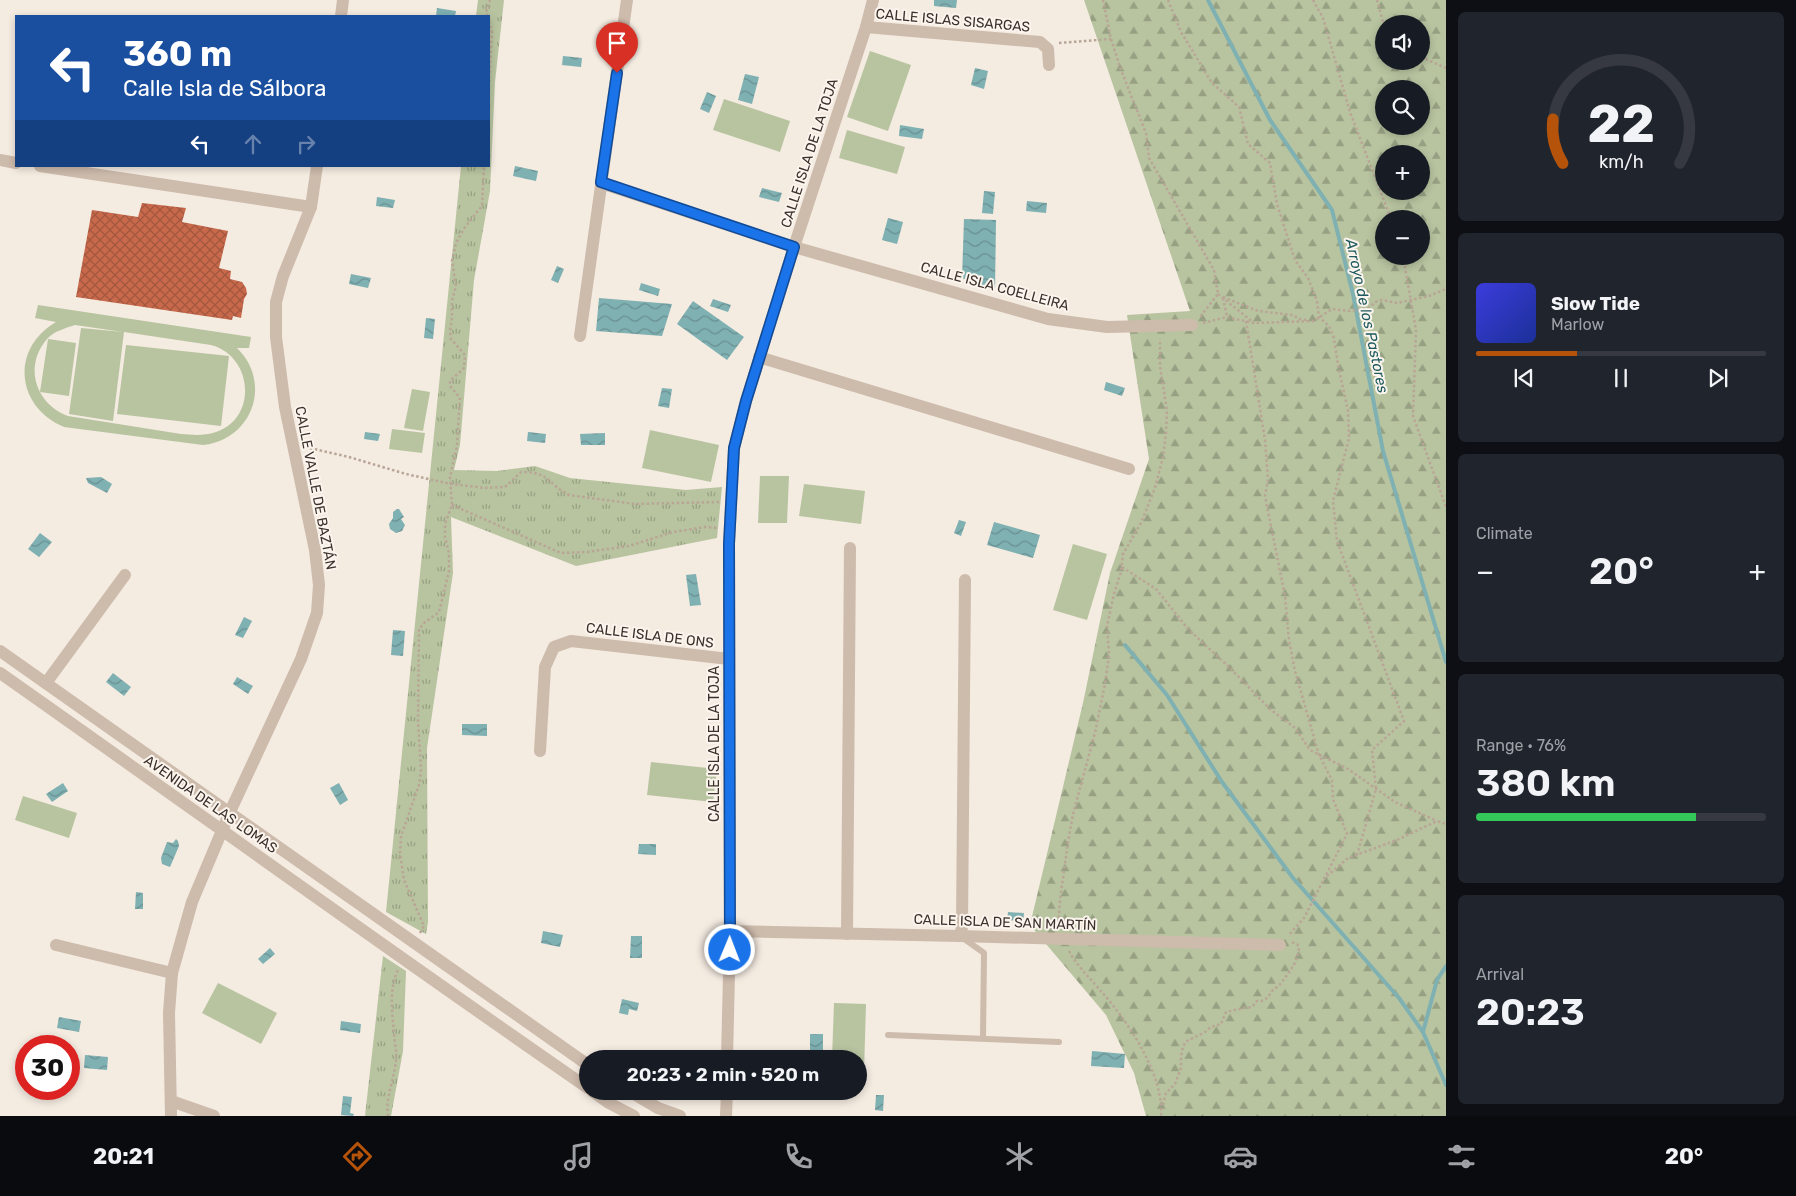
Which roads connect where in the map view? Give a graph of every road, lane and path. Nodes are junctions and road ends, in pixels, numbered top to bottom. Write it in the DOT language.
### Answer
graph roads {
  1 [pos="342,0"];
  2 [pos="490,0"];
  3 [pos="627,0"];
  4 [pos="874,0"];
  5 [pos="1103,0"];
  6 [pos="1168,0"];
  7 [pos="1313,0"];
  8 [pos="1376,0"];
  9 [pos="341,15"];
  10 [pos="488,15"];
  11 [pos="1381,15"];
  12 [pos="490,25"];
  13 [pos="866,27"];
  14 [pos="1111,39"];
  15 [pos="1045,45"];
  16 [pos="1430,61"];
  17 [pos="490,65"];
  18 [pos="1050,65"];
  19 [pos="1446,68"];
  20 [pos="0,160"];
  21 [pos="15,163"];
  22 [pos="47,167"];
  23 [pos="317,167"];
  24 [pos="484,167"];
  25 [pos="601,182"];
  26 [pos="311,207"];
  27 [pos="1388,210"];
  28 [pos="794,247"];
  29 [pos="1405,265"];
  30 [pos="1446,289"];
  31 [pos="1218,294"];
  32 [pos="1223,297"];
  33 [pos="1412,300"];
  34 [pos="1226,317"];
  35 [pos="1319,317"];
  36 [pos="1314,321"];
  37 [pos="1246,322"];
  38 [pos="1254,323"];
  39 [pos="1192,325"];
  40 [pos="1157,326"];
  41 [pos="580,336"];
  42 [pos="759,357"];
  43 [pos="294,445"];
  44 [pos="1129,469"];
  45 [pos="451,484"];
  46 [pos="731,502"];
  47 [pos="452,505"];
  48 [pos="1446,507"];
  49 [pos="730,529"];
  50 [pos="850,548"];
  51 [pos="1122,567"];
  52 [pos="125,575"];
  53 [pos="965,580"];
  54 [pos="0,651"];
  55 [pos="729,659"];
  56 [pos="0,674"];
  57 [pos="46,682"];
  58 [pos="540,751"];
  59 [pos="1319,755"];
  60 [pos="1376,790"];
  61 [pos="229,814"];
  62 [pos="1437,821"];
  63 [pos="1446,824"];
  64 [pos="223,830"];
  65 [pos="1358,855"];
  66 [pos="1322,884"];
  67 [pos="730,932"];
  68 [pos="847,934"];
  69 [pos="960,936"];
  70 [pos="1063,938"];
  71 [pos="1282,942"];
  72 [pos="414,943"];
  73 [pos="56,945"];
  74 [pos="403,960"];
  75 [pos="172,973"];
  76 [pos="888,1035"];
  77 [pos="983,1038"];
  78 [pos="1059,1042"];
  79 [pos="727,1050"];
  80 [pos="579,1059"];
  81 [pos="579,1082"];
  82 [pos="605,1100"];
  83 [pos="644,1100"];
  84 [pos="727,1100"];
  85 [pos="171,1101"];
  86 [pos="1161,1115"];
  87 [pos="171,1116"];
  88 [pos="214,1116"];
  89 [pos="388,1116"];
  90 [pos="634,1116"];
  91 [pos="680,1116"];
  92 [pos="726,1116"];
  1 -- 9 [label="street"];
  2 -- 10 [label="path"];
  3 -- 25 [label="street"];
  4 -- 13 [label="street, CALLE ISLA DE LA TOJA"];
  5 -- 14 [label="path"];
  6 -- 35 [label="path"];
  7 -- 27 [label="path"];
  8 -- 11 [label="path"];
  12 -- 17 [label="path"];
  13 -- 15 [label="street, CALLE ISLAS SISARGAS"];
  13 -- 28 [label="street, CALLE ISLA DE LA TOJA"];
  14 -- 15 [label="path"];
  14 -- 31 [label="path"];
  15 -- 18 [label="street, CALLE ISLAS SISARGAS"];
  16 -- 19 [label="path"];
  20 -- 21 [label="street"];
  22 -- 26 [label="street"];
  23 -- 26 [label="street, CALLE VALLE DE BAZTÁN"];
  24 -- 45 [label="path"];
  25 -- 28 [label="street, CALLE ISLA COELLEIRA"];
  25 -- 41 [label="street"];
  26 -- 43 [label="street, CALLE VALLE DE BAZTÁN"];
  28 -- 40 [label="street, CALLE ISLA COELLEIRA"];
  28 -- 42 [label="street, CALLE ISLA DE LA TOJA"];
  29 -- 33 [label="path"];
  30 -- 33 [label="path"];
  31 -- 32 [label="path"];
  31 -- 39 [label="path"];
  32 -- 34 [label="path"];
  32 -- 36 [label="path"];
  32 -- 38 [label="path"];
  33 -- 35 [label="path"];
  33 -- 48 [label="path"];
  34 -- 37 [label="path"];
  34 -- 39 [label="path"];
  35 -- 36 [label="path"];
  35 -- 60 [label="path"];
  36 -- 38 [label="path"];
  37 -- 38 [label="path"];
  37 -- 59 [label="path"];
  39 -- 40 [label="street, CALLE ISLA COELLEIRA"];
  40 -- 51 [label="path"];
  42 -- 44 [label="street"];
  42 -- 46 [label="street, CALLE ISLA DE LA TOJA"];
  43 -- 45 [label="path"];
  43 -- 61 [label="street, CALLE VALLE DE BAZTÁN"];
  45 -- 46 [label="path"];
  45 -- 47 [label="path"];
  46 -- 49 [label="street, CALLE ISLA DE LA TOJA"];
  47 -- 49 [label="path"];
  47 -- 72 [label="path"];
  49 -- 55 [label="street, CALLE ISLA DE LA TOJA"];
  50 -- 68 [label="street"];
  51 -- 59 [label="path"];
  51 -- 70 [label="path"];
  52 -- 57 [label="street"];
  53 -- 69 [label="street"];
  54 -- 57 [label="street, AVENIDA DE LAS LOMAS"];
  55 -- 58 [label="street, CALLE ISLA DE ONS"];
  55 -- 67 [label="street, CALLE ISLA DE LA TOJA"];
  56 -- 64 [label="street, AVENIDA DE LAS LOMAS"];
  57 -- 61 [label="street, AVENIDA DE LAS LOMAS"];
  59 -- 60 [label="path"];
  59 -- 66 [label="path"];
  60 -- 62 [label="path"];
  60 -- 65 [label="path"];
  61 -- 64 [label="street, CALLE VALLE DE BAZTÁN"];
  61 -- 72 [label="street, AVENIDA DE LAS LOMAS"];
  62 -- 63 [label="path"];
  62 -- 65 [label="path"];
  64 -- 74 [label="street, AVENIDA DE LAS LOMAS"];
  64 -- 75 [label="street, CALLE VALLE DE BAZTÁN"];
  65 -- 66 [label="path"];
  66 -- 71 [label="path"];
  67 -- 68 [label="street, CALLE ISLA DE SAN MARTÍN"];
  67 -- 79 [label="street, CALLE ISLA DE LA TOJA"];
  68 -- 69 [label="street, CALLE ISLA DE SAN MARTÍN"];
  69 -- 70 [label="street, CALLE ISLA DE SAN MARTÍN"];
  69 -- 77 [label="lane"];
  70 -- 71 [label="street, CALLE ISLA DE SAN MARTÍN"];
  70 -- 86 [label="path"];
  71 -- 86 [label="path"];
  72 -- 80 [label="street, AVENIDA DE LAS LOMAS"];
  73 -- 75 [label="street"];
  74 -- 81 [label="street, AVENIDA DE LAS LOMAS"];
  74 -- 89 [label="path"];
  75 -- 85 [label="street, CALLE VALLE DE BAZTÁN"];
  76 -- 77 [label="lane"];
  77 -- 78 [label="lane"];
  82 -- 90 [label="street"];
  83 -- 91 [label="street"];
  84 -- 92 [label="street"];
  85 -- 87 [label="street, CALLE VALLE DE BAZTÁN"];
  85 -- 88 [label="street"];
}
